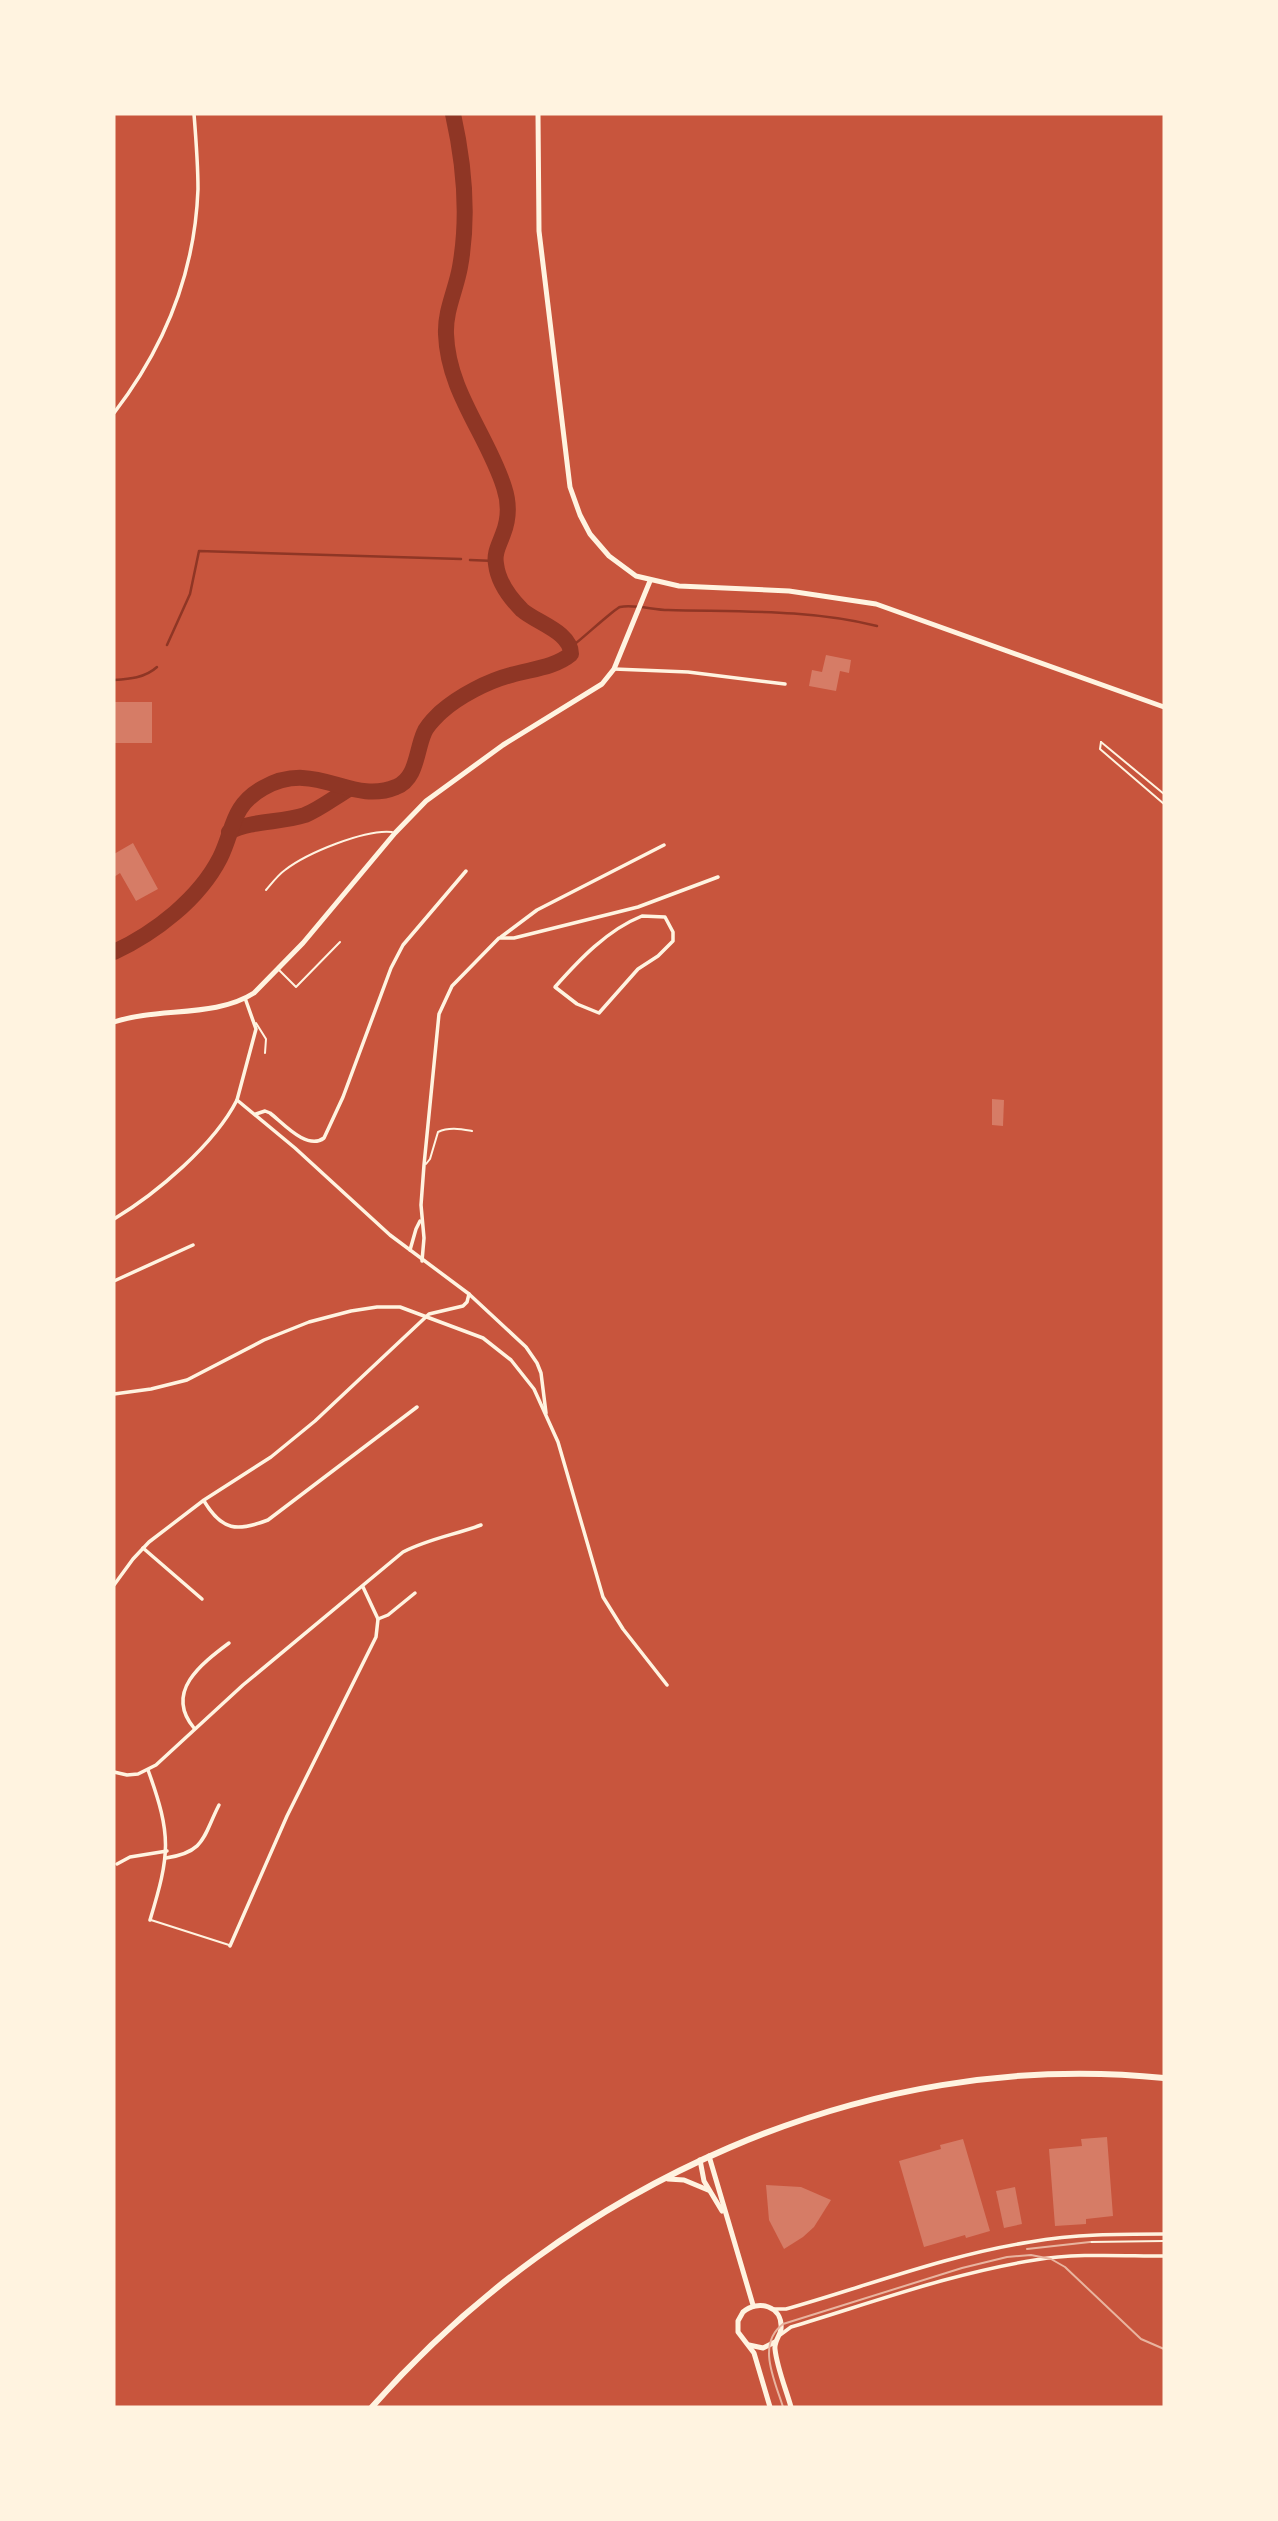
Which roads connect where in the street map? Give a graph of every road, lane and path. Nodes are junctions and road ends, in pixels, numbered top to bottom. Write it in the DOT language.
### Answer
graph roads {
  1 [pos="194,114"];
  2 [pos="538,114"];
  3 [pos="114,413"];
  4 [pos="650,581"];
  5 [pos="614,669"];
  6 [pos="785,684"];
  7 [pos="1164,708"];
  8 [pos="1164,794"];
  9 [pos="1164,804"];
  10 [pos="395,833"];
  11 [pos="664,845"];
  12 [pos="466,871"];
  13 [pos="718,877"];
  14 [pos="266,890"];
  15 [pos="638,907"];
  16 [pos="642,916"];
  17 [pos="499,938"];
  18 [pos="340,942"];
  19 [pos="279,970"];
  20 [pos="245,999"];
  21 [pos="114,1022"];
  22 [pos="255,1023"];
  23 [pos="265,1053"];
  24 [pos="237,1100"];
  25 [pos="256,1114"];
  26 [pos="472,1131"];
  27 [pos="424,1165"];
  28 [pos="114,1219"];
  29 [pos="421,1220"];
  30 [pos="193,1245"];
  31 [pos="410,1251"];
  32 [pos="422,1261"];
  33 [pos="114,1281"];
  34 [pos="469,1294"];
  35 [pos="426,1317"];
  36 [pos="114,1394"];
  37 [pos="416,1406"];
  38 [pos="546,1415"];
  39 [pos="204,1500"];
  40 [pos="481,1525"];
  41 [pos="143,1548"];
  42 [pos="114,1585"];
  43 [pos="363,1587"];
  44 [pos="415,1593"];
  45 [pos="202,1600"];
  46 [pos="378,1619"];
  47 [pos="229,1643"];
  48 [pos="667,1685"];
  49 [pos="194,1728"];
  50 [pos="148,1770"];
  51 [pos="114,1772"];
  52 [pos="219,1805"];
  53 [pos="167,1850"];
  54 [pos="166,1858"];
  55 [pos="117,1864"];
  56 [pos="150,1920"];
  57 [pos="230,1946"];
  58 [pos="1164,2078"];
  59 [pos="709,2156"];
  60 [pos="700,2160"];
  61 [pos="660,2181"];
  62 [pos="710,2192"];
  63 [pos="726,2218"];
  64 [pos="1164,2234"];
  65 [pos="1164,2241"];
  66 [pos="1090,2242"];
  67 [pos="1164,2256"];
  68 [pos="753,2305"];
  69 [pos="770,2307"];
  70 [pos="778,2338"];
  71 [pos="749,2345"];
  72 [pos="372,2407"];
  73 [pos="770,2407"];
  74 [pos="792,2407"];
  1 -- 3 [label="street"];
  2 -- 4 [label="street"];
  4 -- 5 [label="street"];
  4 -- 7 [label="street"];
  5 -- 6 [label="street"];
  5 -- 10 [label="street"];
  8 -- 9 [label="path"];
  10 -- 14 [label="lane"];
  10 -- 19 [label="street"];
  11 -- 17 [label="street"];
  12 -- 25 [label="street"];
  13 -- 15 [label="street"];
  15 -- 16 [label="street"];
  15 -- 17 [label="street"];
  16 -- 16 [label="street"];
  17 -- 27 [label="street"];
  18 -- 19 [label="lane"];
  19 -- 20 [label="street"];
  20 -- 21 [label="street"];
  20 -- 22 [label="street"];
  22 -- 23 [label="lane"];
  22 -- 24 [label="street"];
  24 -- 25 [label="street"];
  24 -- 28 [label="street"];
  25 -- 31 [label="street"];
  26 -- 27 [label="lane"];
  27 -- 29 [label="street"];
  29 -- 31 [label="street"];
  29 -- 32 [label="street"];
  30 -- 33 [label="street"];
  31 -- 32 [label="street"];
  32 -- 34 [label="street"];
  34 -- 35 [label="street"];
  34 -- 38 [label="street"];
  35 -- 36 [label="street"];
  35 -- 38 [label="street"];
  35 -- 39 [label="street"];
  37 -- 39 [label="street"];
  38 -- 48 [label="street"];
  39 -- 41 [label="street"];
  40 -- 43 [label="street"];
  41 -- 42 [label="street"];
  41 -- 45 [label="street"];
  43 -- 46 [label="street"];
  43 -- 49 [label="street"];
  44 -- 46 [label="street"];
  46 -- 57 [label="street"];
  47 -- 49 [label="street"];
  49 -- 50 [label="street"];
  50 -- 51 [label="street"];
  50 -- 53 [label="street"];
  52 -- 54 [label="street"];
  53 -- 54 [label="street"];
  53 -- 55 [label="street"];
  54 -- 56 [label="street"];
  56 -- 57 [label="lane"];
  58 -- 59 [label="main road"];
  59 -- 60 [label="main road"];
  59 -- 63 [label="street"];
  60 -- 61 [label="main road"];
  60 -- 62 [label="street"];
  61 -- 62 [label="street"];
  61 -- 72 [label="main road"];
  62 -- 63 [label="street"];
  63 -- 68 [label="street"];
  64 -- 69 [label="street"];
  65 -- 66 [label="lane"];
  67 -- 70 [label="street"];
  68 -- 69 [label="street"];
  68 -- 71 [label="street"];
  69 -- 70 [label="street"];
  70 -- 71 [label="street"];
  70 -- 74 [label="street"];
  71 -- 73 [label="street"];
}
